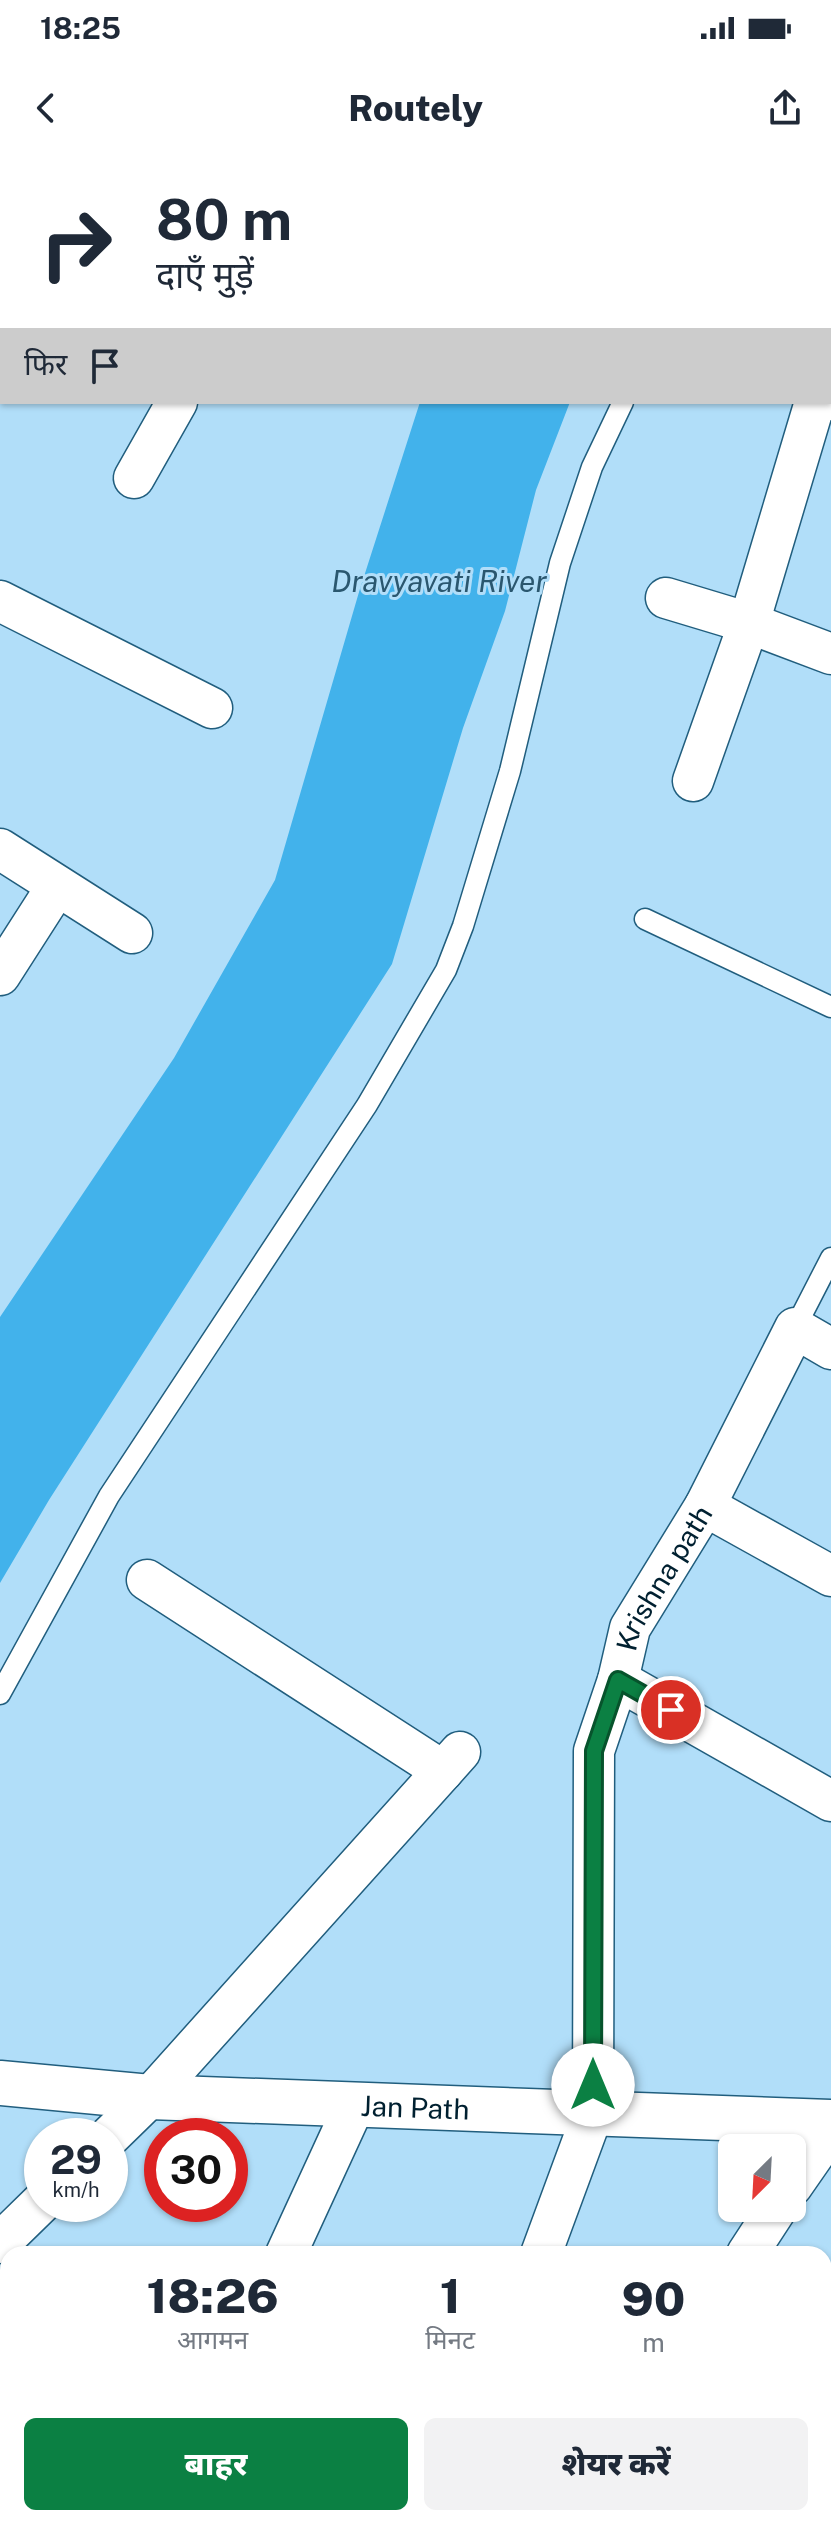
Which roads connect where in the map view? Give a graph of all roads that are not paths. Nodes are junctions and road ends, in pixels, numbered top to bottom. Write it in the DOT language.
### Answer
graph roads {
  1 [pos="176,404"];
  2 [pos="622,404"];
  3 [pos="814,404"];
  4 [pos="134,478"];
  5 [pos="666,598"];
  6 [pos="0,601"];
  7 [pos="749,623"];
  8 [pos="831,654"];
  9 [pos="212,708"];
  10 [pos="693,781"];
  11 [pos="0,849"];
  12 [pos="57,886"];
  13 [pos="645,919"];
  14 [pos="132,933"];
  15 [pos="0,975"];
  16 [pos="831,1007"];
  17 [pos="831,1258"];
  18 [pos="795,1328"];
  19 [pos="831,1349"];
  20 [pos="705,1506"];
  21 [pos="831,1576"];
  22 [pos="147,1580"];
  23 [pos="618,1680"];
  24 [pos="0,1694"];
  25 [pos="831,1801"];
  26 [pos="0,2083"];
  27 [pos="150,2097"];
  28 [pos="355,2104"];
  29 [pos="593,2113"];
  30 [pos="128,2118"];
  31 [pos="831,2122"];
  32 [pos="831,2130"];
  33 [pos="806,2166"];
  34 [pos="24,2220"];
  35 [pos="768,2222"];
  36 [pos="0,2243"];
  37 [pos="290,2246"];
  38 [pos="544,2246"];
  39 [pos="752,2246"];
  1 -- 4 [label="street"];
  2 -- 24 [label="lane"];
  3 -- 7 [label="street"];
  5 -- 7 [label="street"];
  6 -- 9 [label="street"];
  7 -- 8 [label="street"];
  7 -- 10 [label="street"];
  11 -- 12 [label="street"];
  12 -- 14 [label="street"];
  12 -- 15 [label="street"];
  13 -- 16 [label="lane"];
  17 -- 18 [label="lane, Krishna path"];
  18 -- 19 [label="street"];
  18 -- 20 [label="street, Krishna path"];
  20 -- 21 [label="street"];
  20 -- 23 [label="street, Krishna path"];
  22 -- 27 [label="street"];
  23 -- 25 [label="street"];
  23 -- 29 [label="street, Krishna path"];
  26 -- 27 [label="street, Jan Path"];
  27 -- 28 [label="street, Jan Path"];
  27 -- 30 [label="street"];
  28 -- 29 [label="street, Jan Path"];
  28 -- 37 [label="street"];
  29 -- 31 [label="street, Jan Path"];
  29 -- 38 [label="street, Krishna path"];
  32 -- 33 [label="street"];
  34 -- 36 [label="street"];
  35 -- 39 [label="street"];
}
